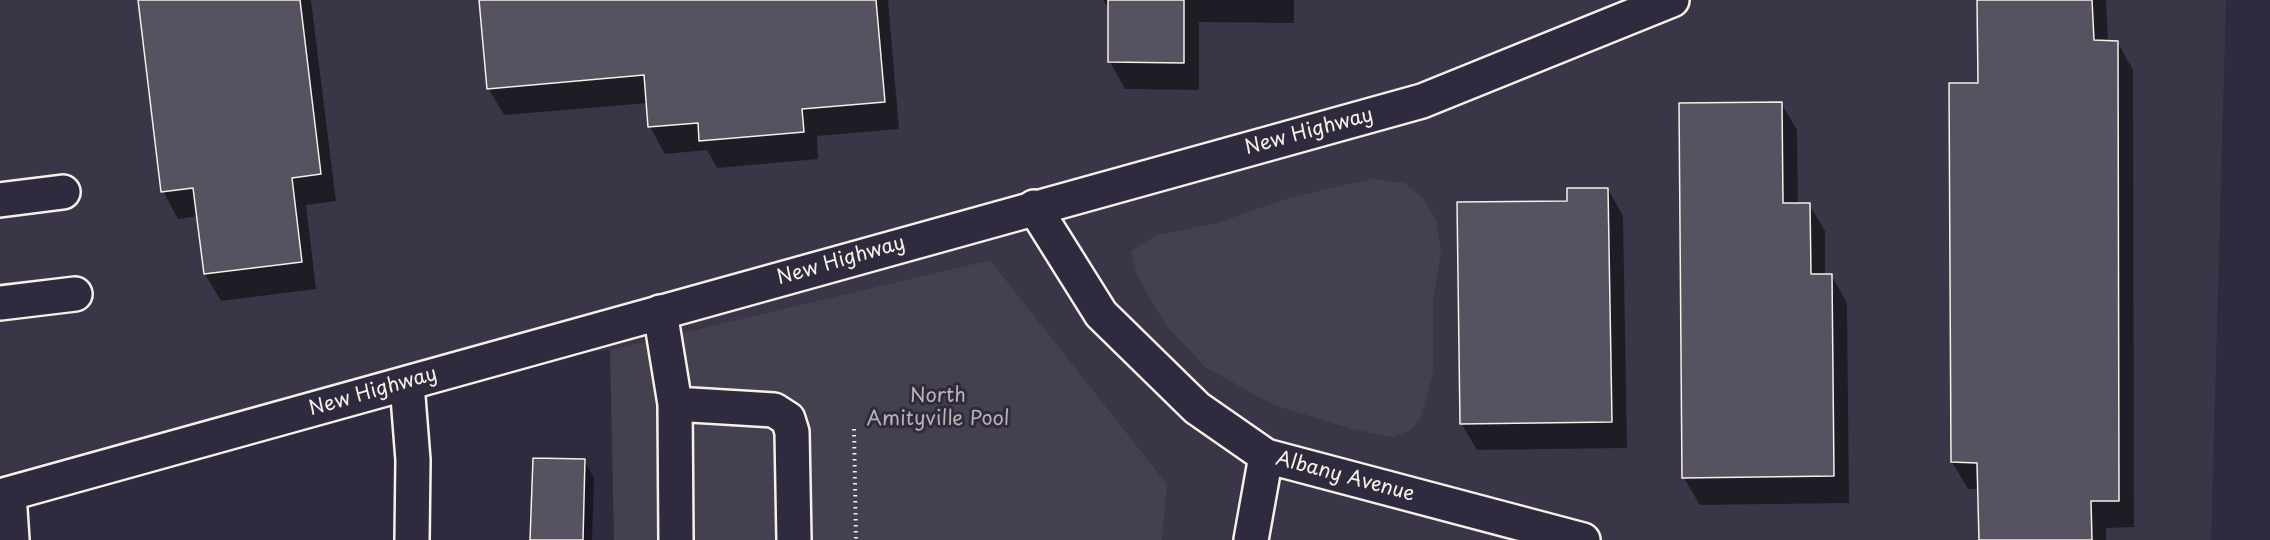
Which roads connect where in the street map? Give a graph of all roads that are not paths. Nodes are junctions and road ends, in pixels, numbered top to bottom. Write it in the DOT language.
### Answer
graph roads {
  1 [pos="1672,0"];
  2 [pos="63,192"];
  3 [pos="0,200"];
  4 [pos="1034,207"];
  5 [pos="75,294"];
  6 [pos="0,303"];
  7 [pos="660,312"];
  8 [pos="407,384"];
  9 [pos="675,404"];
  10 [pos="1266,456"];
  11 [pos="4,495"];
  12 [pos="12,540"];
  13 [pos="412,540"];
  14 [pos="676,540"];
  15 [pos="794,540"];
  16 [pos="1251,540"];
  17 [pos="1583,540"];
  1 -- 4 [label="main road, New Highway"];
  2 -- 3 [label="main road"];
  4 -- 7 [label="main road, New Highway"];
  4 -- 10 [label="main road, Albany Avenue"];
  5 -- 6 [label="main road"];
  7 -- 8 [label="main road, New Highway"];
  7 -- 9 [label="main road"];
  8 -- 11 [label="main road, New Highway"];
  8 -- 13 [label="main road"];
  9 -- 14 [label="main road"];
  9 -- 15 [label="main road"];
  10 -- 16 [label="main road"];
  10 -- 17 [label="main road, Albany Avenue"];
  11 -- 12 [label="main road"];
}
